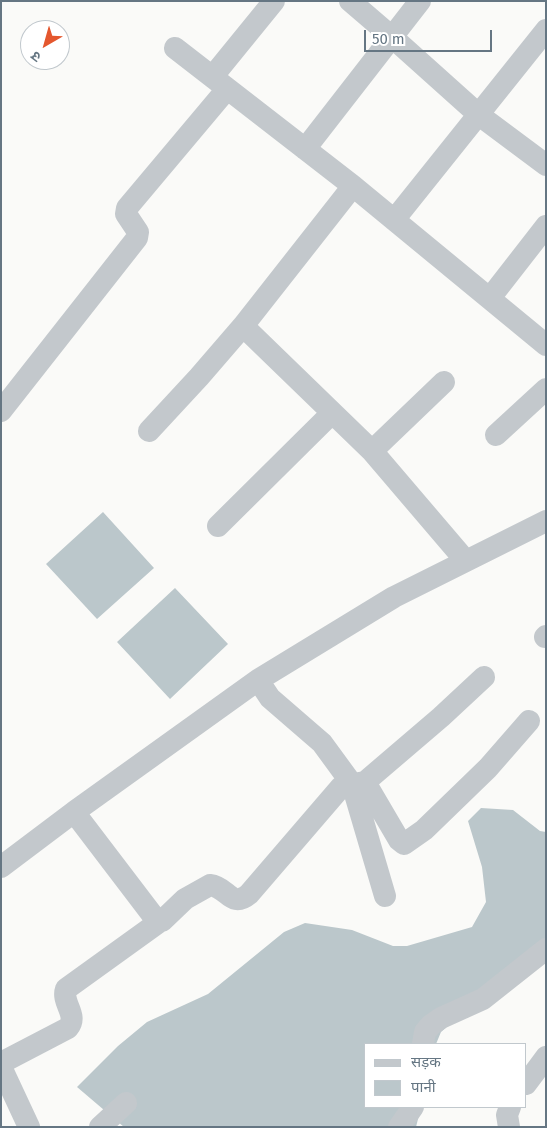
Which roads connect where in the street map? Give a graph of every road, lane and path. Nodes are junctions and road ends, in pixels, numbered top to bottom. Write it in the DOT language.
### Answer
graph roads {
  1 [pos="274,1"];
  2 [pos="350,1"];
  3 [pos="420,1"];
  4 [pos="546,30"];
  5 [pos="392,37"];
  6 [pos="176,48"];
  7 [pos="220,83"];
  8 [pos="479,115"];
  9 [pos="305,149"];
  10 [pos="546,165"];
  11 [pos="353,186"];
  12 [pos="394,220"];
  13 [pos="546,226"];
  14 [pos="490,298"];
  15 [pos="243,326"];
  16 [pos="546,345"];
  17 [pos="444,382"];
  18 [pos="546,389"];
  19 [pos="1,411"];
  20 [pos="332,413"];
  21 [pos="149,431"];
  22 [pos="496,435"];
  23 [pos="372,451"];
  24 [pos="546,520"];
  25 [pos="218,526"];
  26 [pos="465,560"];
  27 [pos="484,677"];
  28 [pos="258,680"];
  29 [pos="529,721"];
  30 [pos="358,783"];
  31 [pos="74,812"];
  32 [pos="2,866"];
  33 [pos="385,896"];
  34 [pos="159,922"];
  35 [pos="540,962"];
  36 [pos="424,1043"];
  37 [pos="546,1057"];
  38 [pos="1,1065"];
  39 [pos="527,1083"];
  40 [pos="126,1103"];
  41 [pos="412,1108"];
  42 [pos="510,1108"];
  43 [pos="28,1127"];
  44 [pos="100,1127"];
  45 [pos="399,1127"];
  46 [pos="509,1127"];
  1 -- 7 [label="street"];
  2 -- 5 [label="street"];
  3 -- 5 [label="street"];
  4 -- 8 [label="street"];
  5 -- 8 [label="street"];
  5 -- 9 [label="street"];
  6 -- 7 [label="street"];
  7 -- 9 [label="street"];
  7 -- 19 [label="street"];
  8 -- 10 [label="street"];
  8 -- 12 [label="street"];
  9 -- 11 [label="street"];
  11 -- 12 [label="street"];
  11 -- 15 [label="street"];
  12 -- 14 [label="street"];
  13 -- 14 [label="street"];
  14 -- 16 [label="street"];
  15 -- 20 [label="street"];
  15 -- 21 [label="street"];
  17 -- 23 [label="street"];
  18 -- 22 [label="street"];
  20 -- 23 [label="street"];
  20 -- 25 [label="street"];
  23 -- 26 [label="street"];
  24 -- 26 [label="street"];
  26 -- 28 [label="street"];
  27 -- 30 [label="street"];
  28 -- 30 [label="street"];
  28 -- 31 [label="street"];
  29 -- 30 [label="street"];
  30 -- 33 [label="street"];
  30 -- 34 [label="street"];
  31 -- 32 [label="street"];
  31 -- 34 [label="street"];
  34 -- 38 [label="street"];
  35 -- 36 [label="street"];
  37 -- 39 [label="street"];
  38 -- 43 [label="street"];
  40 -- 44 [label="street"];
  41 -- 45 [label="street"];
  42 -- 46 [label="street"];
}
